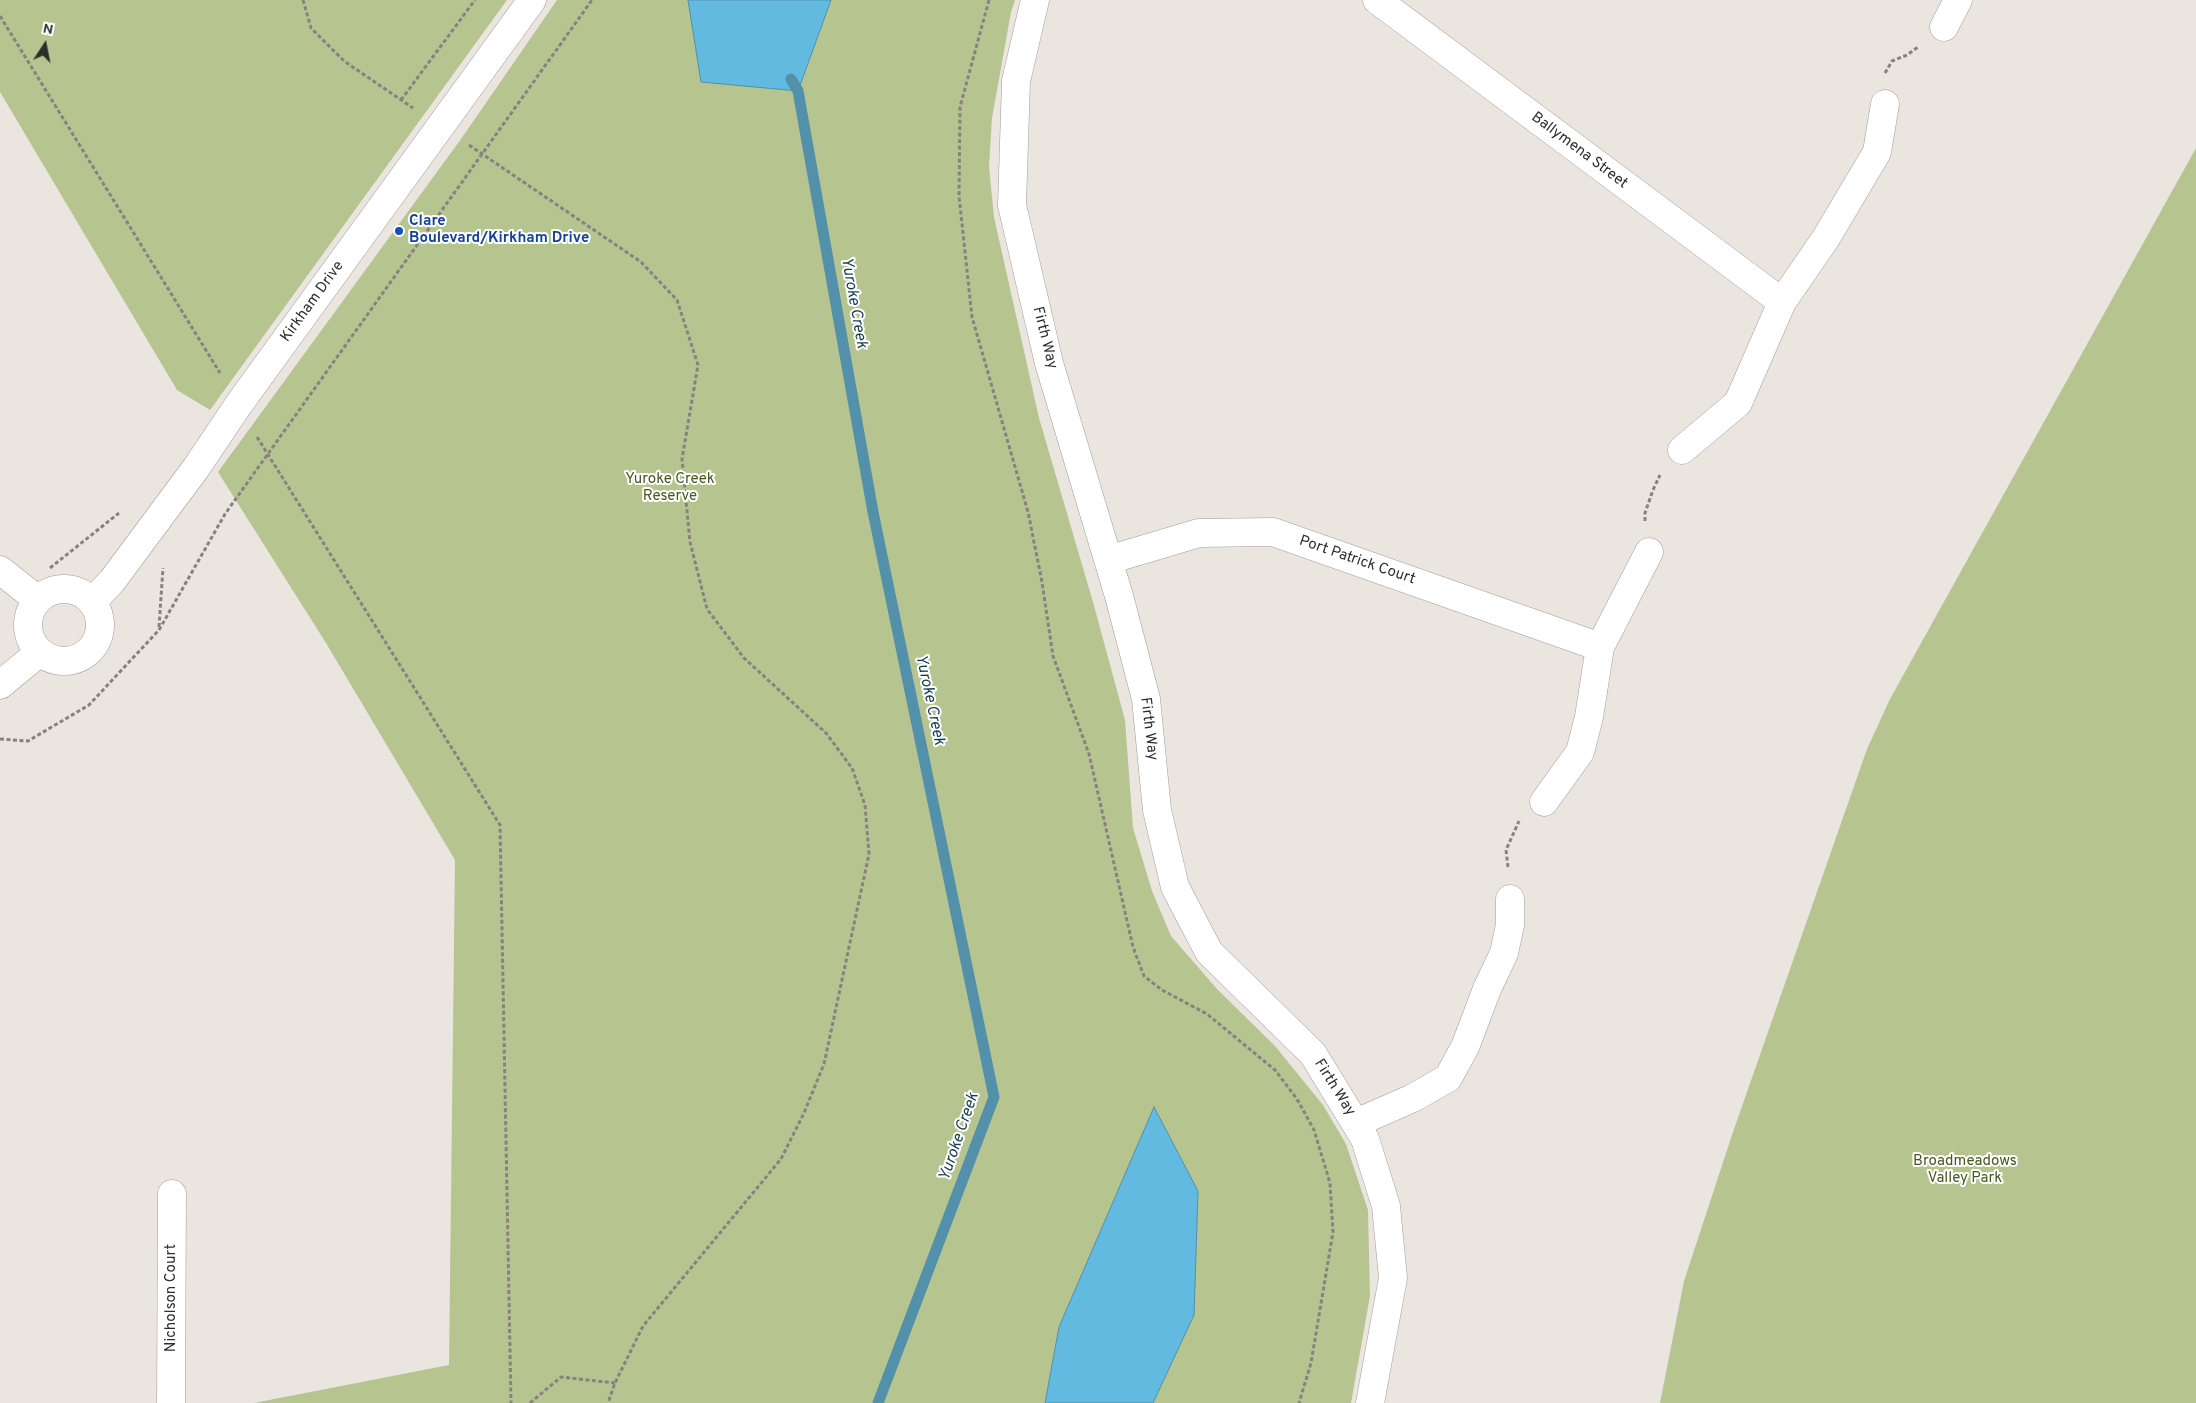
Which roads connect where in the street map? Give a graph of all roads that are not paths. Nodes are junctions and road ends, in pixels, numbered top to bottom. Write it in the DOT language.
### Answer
graph roads {
  1 [pos="532,0"];
  2 [pos="1035,0"];
  3 [pos="1377,0"];
  4 [pos="1958,0"];
  5 [pos="1944,27"];
  6 [pos="1885,104"];
  7 [pos="1782,302"];
  8 [pos="1682,450"];
  9 [pos="1649,552"];
  10 [pos="1108,560"];
  11 [pos="0,570"];
  12 [pos="38,600"];
  13 [pos="92,602"];
  14 [pos="1600,647"];
  15 [pos="40,652"];
  16 [pos="0,685"];
  17 [pos="1544,802"];
  18 [pos="1510,899"];
  19 [pos="1356,1123"];
  20 [pos="172,1194"];
  21 [pos="171,1403"];
  22 [pos="1370,1403"];
  1 -- 13 [label="street, Kirkham Drive"];
  2 -- 10 [label="street, Firth Way"];
  3 -- 7 [label="street, Ballymena Street"];
  4 -- 5 [label="street"];
  6 -- 7 [label="street"];
  7 -- 8 [label="street"];
  9 -- 14 [label="street"];
  10 -- 14 [label="street, Port Patrick Court"];
  10 -- 19 [label="street, Firth Way"];
  11 -- 12 [label="street"];
  12 -- 13 [label="street"];
  12 -- 15 [label="street"];
  13 -- 15 [label="street"];
  14 -- 17 [label="street"];
  15 -- 16 [label="street"];
  18 -- 19 [label="street"];
  19 -- 22 [label="street, Firth Way"];
  20 -- 21 [label="street, Nicholson Court"];
}
